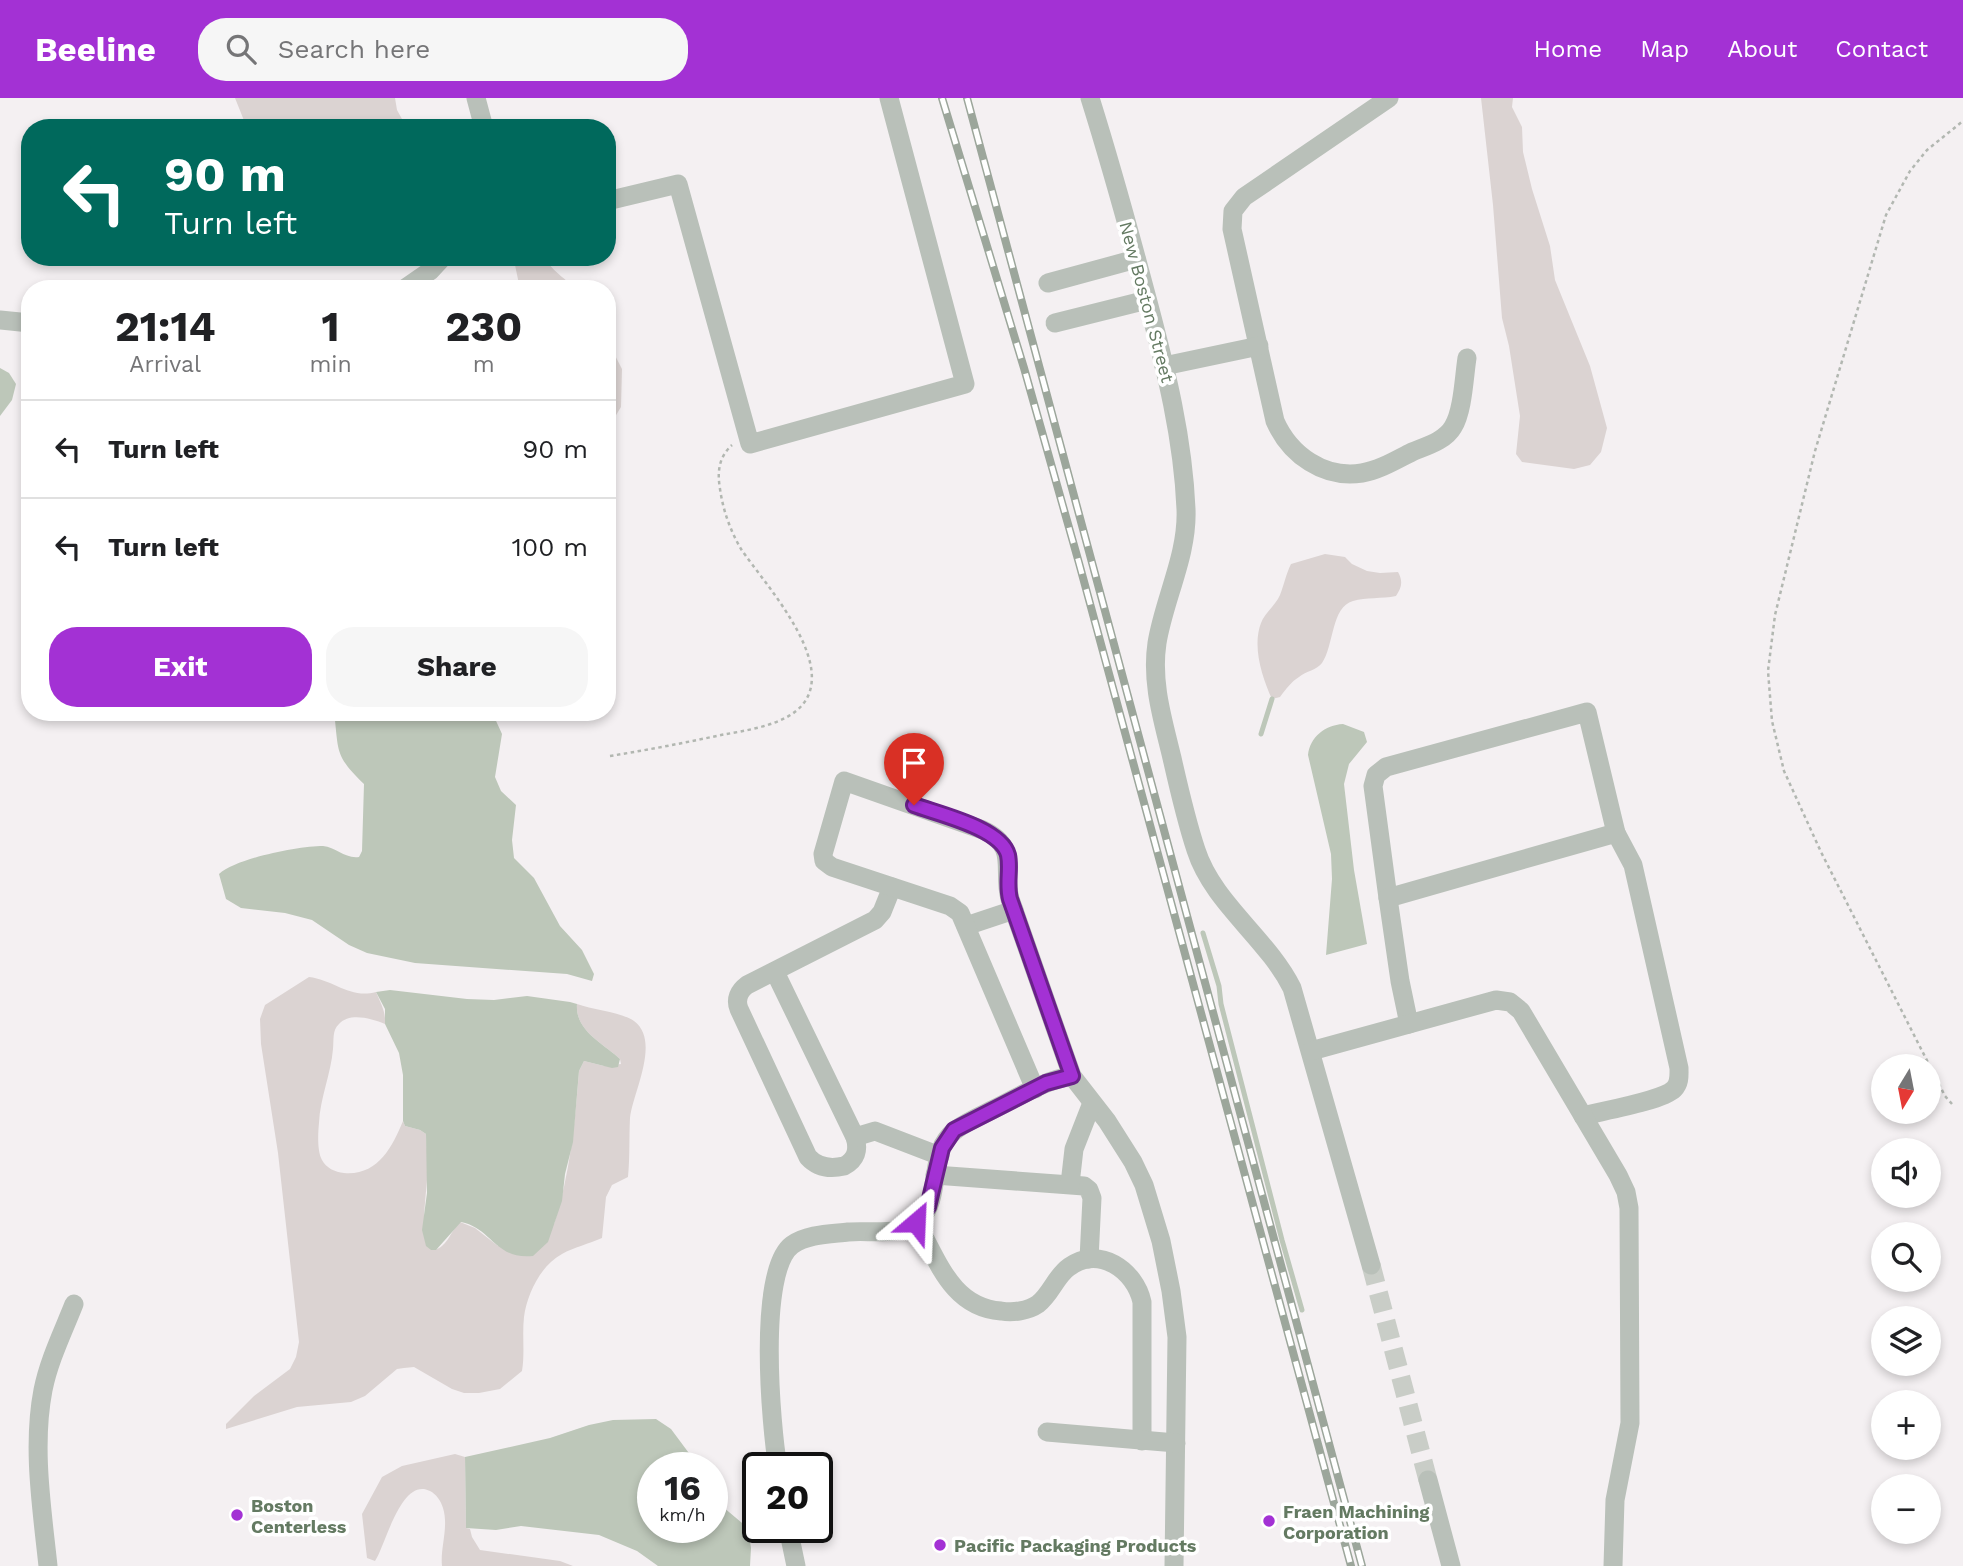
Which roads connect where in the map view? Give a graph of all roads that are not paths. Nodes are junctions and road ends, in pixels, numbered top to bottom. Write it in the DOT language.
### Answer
graph roads {
  1 [pos="476,98"];
  2 [pos="889,98"];
  3 [pos="1090,98"];
  4 [pos="1389,98"];
  5 [pos="482,119"];
  6 [pos="616,199"];
  7 [pos="1136,259"];
  8 [pos="435,266"];
  9 [pos="417,280"];
  10 [pos="1048,284"];
  11 [pos="1147,300"];
  12 [pos="0,320"];
  13 [pos="21,322"];
  14 [pos="1055,323"];
  15 [pos="1259,346"];
  16 [pos="1467,358"];
  17 [pos="1164,366"];
  18 [pos="1616,833"];
  19 [pos="892,887"];
  20 [pos="1388,898"];
  21 [pos="1014,910"];
  22 [pos="966,926"];
  23 [pos="775,972"];
  24 [pos="1409,1024"];
  25 [pos="1311,1051"];
  26 [pos="1072,1076"];
  27 [pos="1035,1088"];
  28 [pos="1092,1103"];
  29 [pos="1583,1116"];
  30 [pos="855,1137"];
  31 [pos="937,1166"];
  32 [pos="1070,1184"];
  33 [pos="916,1222"];
  34 [pos="1089,1259"];
  35 [pos="1371,1265"];
  36 [pos="74,1304"];
  37 [pos="1047,1432"];
  38 [pos="1142,1441"];
  39 [pos="1176,1443"];
  40 [pos="776,1452"];
  41 [pos="1428,1480"];
  42 [pos="791,1543"];
  43 [pos="48,1566"];
  44 [pos="796,1566"];
  45 [pos="1174,1566"];
  46 [pos="1451,1566"];
  47 [pos="1613,1566"];
  1 -- 5 [label="street"];
  2 -- 6 [label="street"];
  3 -- 7 [label="street, New Boston Street"];
  4 -- 15 [label="street"];
  7 -- 10 [label="street"];
  7 -- 11 [label="street, New Boston Street"];
  8 -- 9 [label="street"];
  11 -- 14 [label="street"];
  11 -- 17 [label="street, New Boston Street"];
  12 -- 13 [label="street"];
  15 -- 16 [label="street"];
  15 -- 17 [label="street"];
  17 -- 25 [label="street, New Boston Street"];
  18 -- 20 [label="street"];
  18 -- 20 [label="street"];
  18 -- 29 [label="street"];
  19 -- 21 [label="street"];
  19 -- 22 [label="street"];
  19 -- 23 [label="street"];
  20 -- 24 [label="street"];
  21 -- 22 [label="street"];
  21 -- 26 [label="street"];
  22 -- 27 [label="street"];
  23 -- 30 [label="street"];
  23 -- 30 [label="street"];
  24 -- 25 [label="street"];
  24 -- 29 [label="street"];
  25 -- 35 [label="street, New Boston Street"];
  26 -- 27 [label="street"];
  26 -- 28 [label="street"];
  27 -- 31 [label="street"];
  28 -- 32 [label="street"];
  28 -- 39 [label="street"];
  29 -- 47 [label="street"];
  30 -- 31 [label="street"];
  31 -- 32 [label="street"];
  31 -- 33 [label="street"];
  32 -- 34 [label="street"];
  33 -- 34 [label="street"];
  33 -- 40 [label="street"];
  34 -- 38 [label="street"];
  36 -- 43 [label="street"];
  37 -- 38 [label="street"];
  38 -- 39 [label="street"];
  39 -- 45 [label="street"];
  41 -- 46 [label="street"];
  42 -- 44 [label="street"];
}
